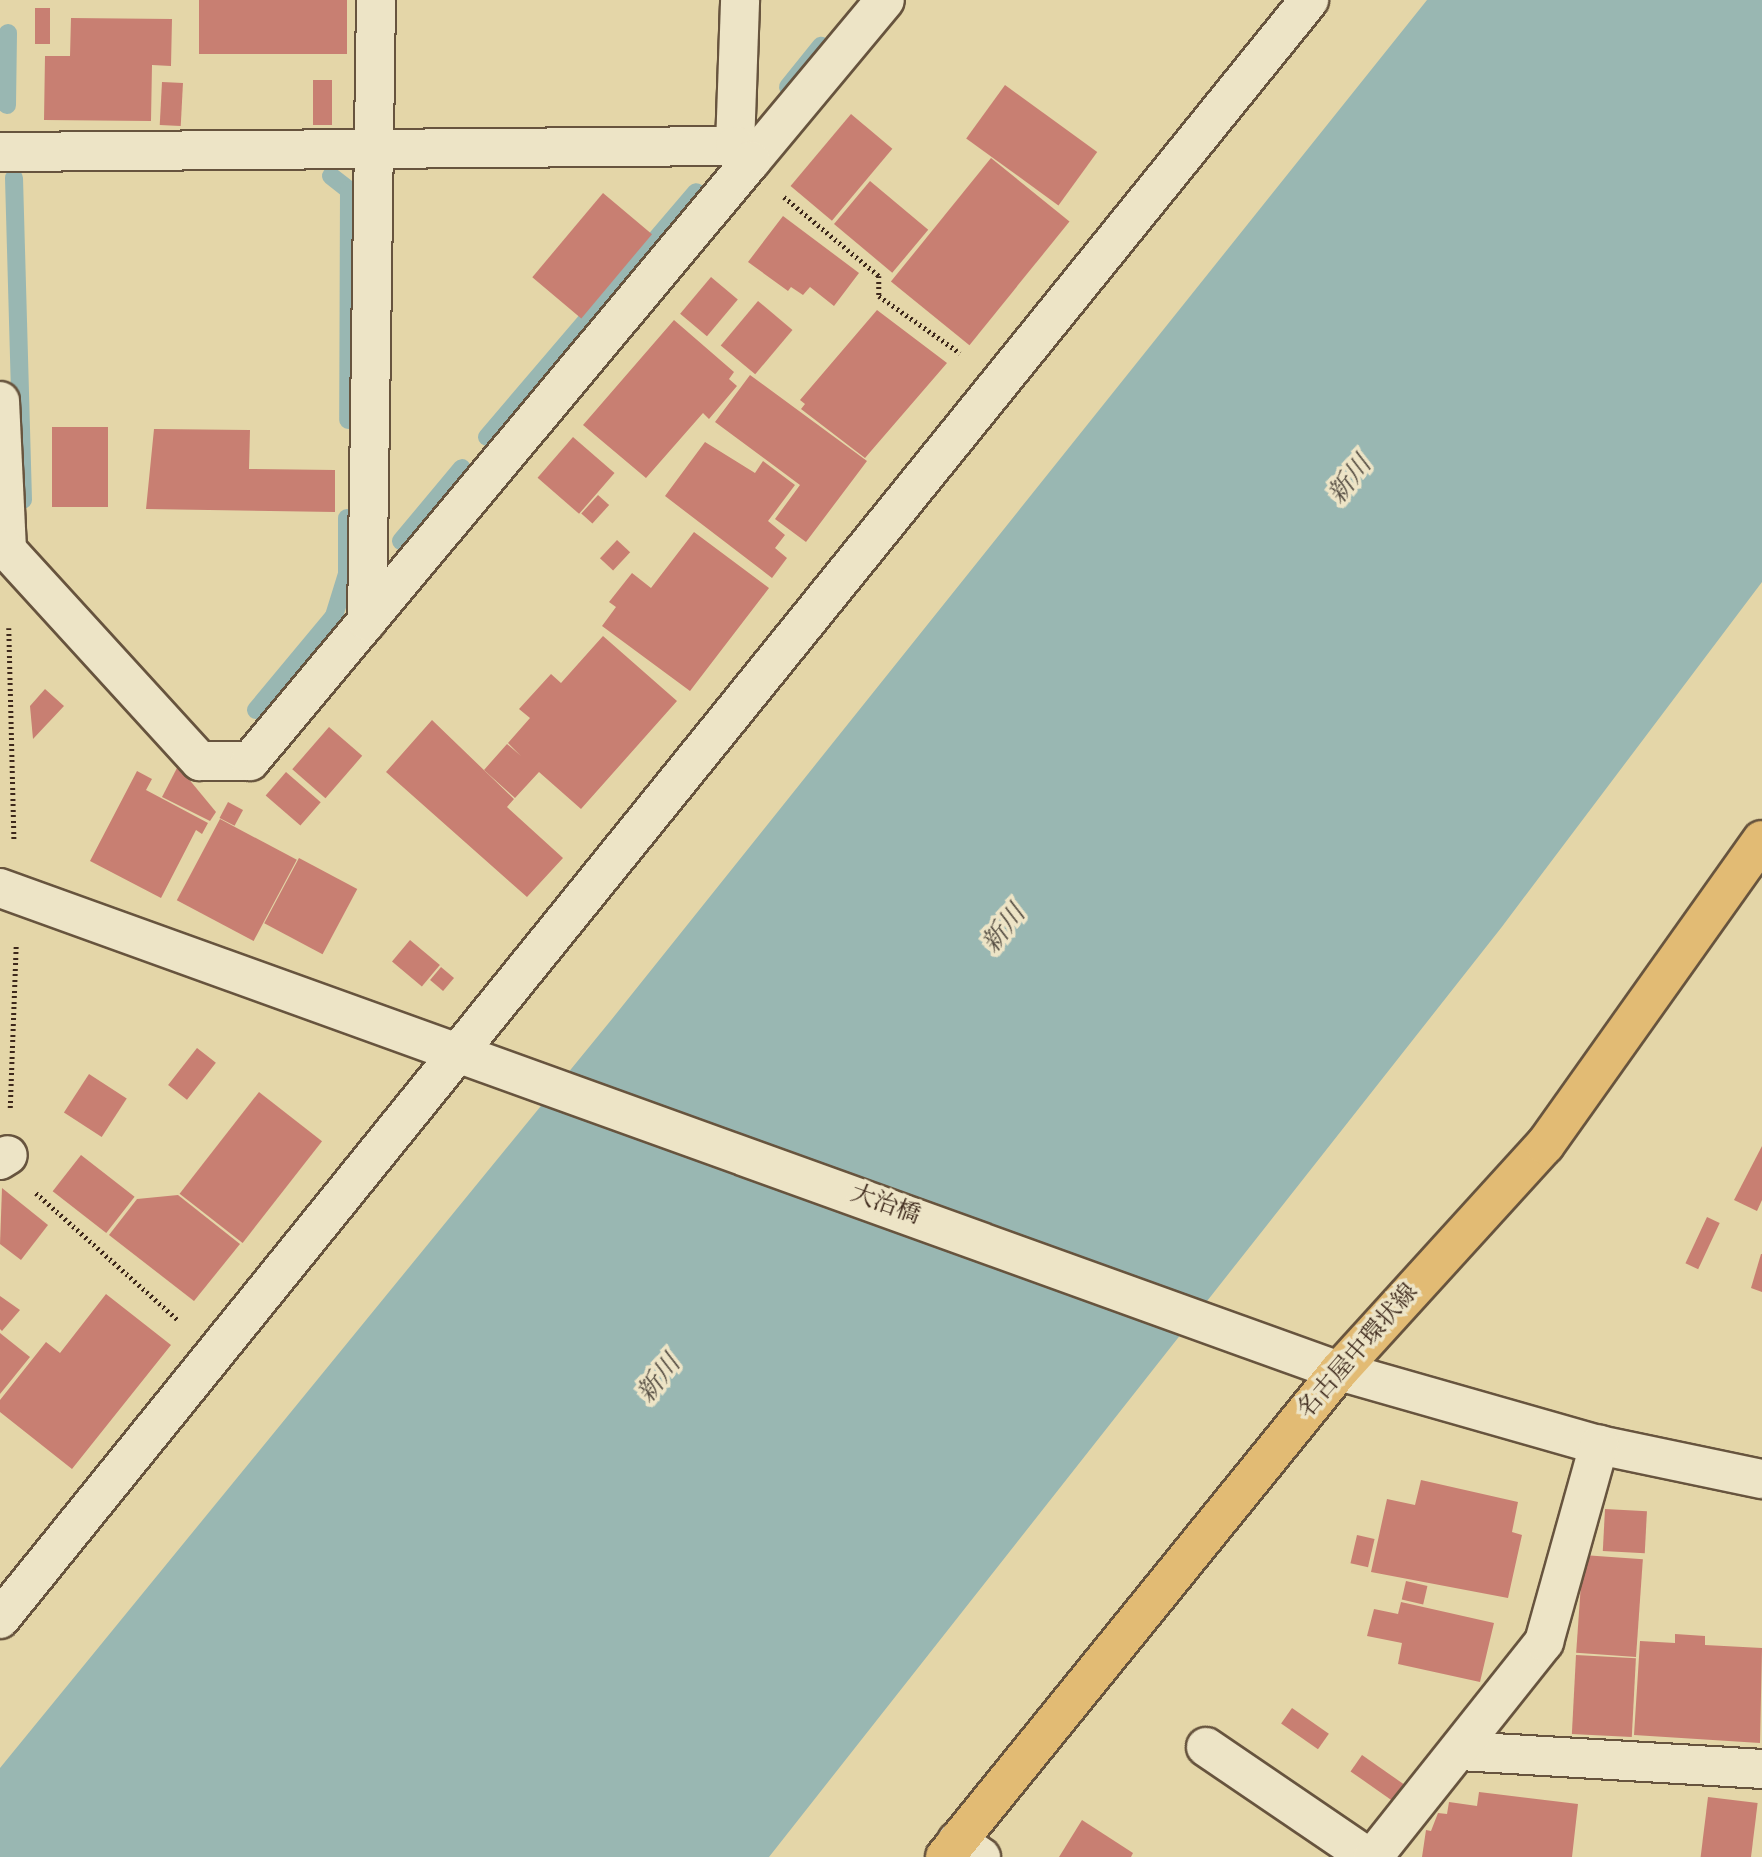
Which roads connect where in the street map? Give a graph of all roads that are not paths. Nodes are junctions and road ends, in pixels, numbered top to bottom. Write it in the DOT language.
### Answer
graph roads {
  1 [pos="376,0"];
  2 [pos="740,0"];
  3 [pos="885,0"];
  4 [pos="1309,0"];
  5 [pos="376,149"];
  6 [pos="0,152"];
  7 [pos="744,158"];
  8 [pos="0,401"];
  9 [pos="367,621"];
  10 [pos="1762,840"];
  11 [pos="0,888"];
  12 [pos="471,1056"];
  13 [pos="1339,1371"];
  14 [pos="1600,1445"];
  15 [pos="1762,1479"];
  16 [pos="0,1619"];
  17 [pos="1206,1746"];
  18 [pos="1461,1751"];
  19 [pos="1762,1769"];
  20 [pos="961,1852"];
  21 [pos="1371,1857"];
  1 -- 5 [label="street"];
  2 -- 7 [label="street"];
  3 -- 7 [label="street"];
  4 -- 12 [label="street"];
  5 -- 6 [label="street"];
  5 -- 7 [label="street"];
  5 -- 9 [label="street"];
  7 -- 9 [label="street"];
  8 -- 9 [label="street"];
  10 -- 13 [label="main road, 名古屋中環状線"];
  11 -- 12 [label="street, 大治橋"];
  12 -- 13 [label="street, 大治橋"];
  12 -- 16 [label="street"];
  13 -- 14 [label="street, 大治橋"];
  13 -- 20 [label="main road, 名古屋中環状線"];
  14 -- 15 [label="street, 大治橋"];
  14 -- 18 [label="street"];
  17 -- 21 [label="street"];
  18 -- 19 [label="street"];
  18 -- 21 [label="street"];
}
